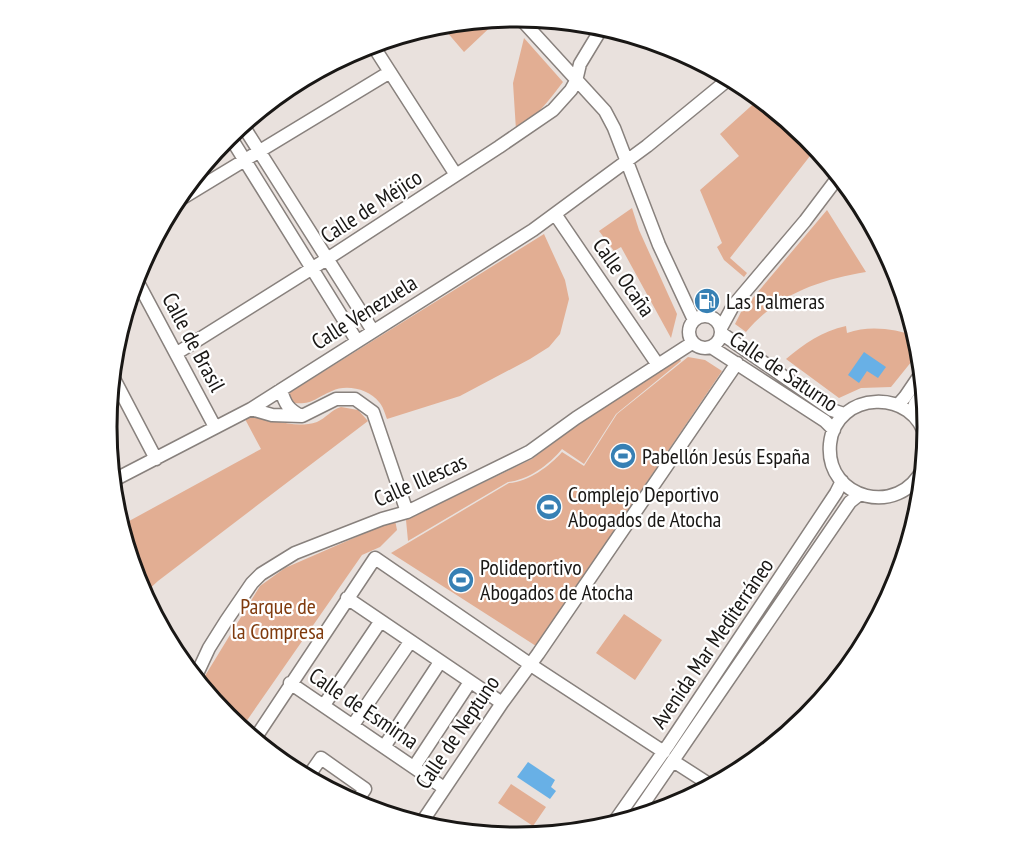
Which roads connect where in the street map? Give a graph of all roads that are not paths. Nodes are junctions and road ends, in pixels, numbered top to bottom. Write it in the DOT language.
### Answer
graph roads {
  1 [pos="528,27"];
  2 [pos="597,36"];
  3 [pos="377,52"];
  4 [pos="390,72"];
  5 [pos="576,81"];
  6 [pos="723,85"];
  7 [pos="247,132"];
  8 [pos="234,144"];
  9 [pos="259,151"];
  10 [pos="244,160"];
  11 [pos="627,160"];
  12 [pos="456,175"];
  13 [pos="834,183"];
  14 [pos="195,190"];
  15 [pos="555,214"];
  16 [pos="327,259"];
  17 [pos="312,268"];
  18 [pos="141,289"];
  19 [pos="733,306"];
  20 [pos="711,317"];
  21 [pos="694,320"];
  22 [pos="721,330"];
  23 [pos="373,331"];
  24 [pos="357,341"];
  25 [pos="692,343"];
  26 [pos="711,347"];
  27 [pos="177,353"];
  28 [pos="737,363"];
  29 [pos="658,365"];
  30 [pos="915,382"];
  31 [pos="119,388"];
  32 [pos="281,390"];
  33 [pos="916,403"];
  34 [pos="898,405"];
  35 [pos="251,409"];
  36 [pos="912,413"];
  37 [pos="844,414"];
  38 [pos="302,416"];
  39 [pos="917,419"];
  40 [pos="215,427"];
  41 [pos="834,430"];
  42 [pos="156,459"];
  43 [pos="120,477"];
  44 [pos="842,481"];
  45 [pos="913,484"];
  46 [pos="860,494"];
  47 [pos="407,512"];
  48 [pos="347,598"];
  49 [pos="380,622"];
  50 [pos="410,642"];
  51 [pos="440,662"];
  52 [pos="530,665"];
  53 [pos="199,670"];
  54 [pos="470,682"];
  55 [pos="290,683"];
  56 [pos="502,703"];
  57 [pos="324,705"];
  58 [pos="353,725"];
  59 [pos="259,733"];
  60 [pos="384,747"];
  61 [pos="669,756"];
  62 [pos="414,767"];
  63 [pos="312,770"];
  64 [pos="704,780"];
  65 [pos="444,788"];
  66 [pos="361,795"];
  67 [pos="639,808"];
  68 [pos="622,813"];
  69 [pos="426,816"];
  1 -- 5 [label="street"];
  2 -- 5 [label="street, Calle de Méjico"];
  3 -- 4 [label="street"];
  4 -- 9 [label="street"];
  4 -- 12 [label="street"];
  5 -- 11 [label="street"];
  5 -- 12 [label="street, Calle de Méjico"];
  6 -- 11 [label="street, Calle Venezuela"];
  7 -- 9 [label="street"];
  8 -- 10 [label="street"];
  9 -- 10 [label="street"];
  9 -- 16 [label="street"];
  10 -- 14 [label="street"];
  10 -- 17 [label="street"];
  11 -- 15 [label="street, Calle Venezuela"];
  11 -- 21 [label="street"];
  12 -- 16 [label="street, Calle de Méjico"];
  13 -- 19 [label="street"];
  15 -- 23 [label="street, Calle Venezuela"];
  15 -- 29 [label="street, Calle Ocaña"];
  16 -- 17 [label="street, Calle de Méjico"];
  16 -- 23 [label="street"];
  17 -- 24 [label="street"];
  17 -- 27 [label="street, Calle de Méjico"];
  18 -- 27 [label="street, Calle de Brasil"];
  19 -- 20 [label="street"];
  19 -- 22 [label="street"];
  20 -- 21 [label="street"];
  20 -- 22 [label="street"];
  21 -- 25 [label="street"];
  22 -- 26 [label="street"];
  22 -- 37 [label="street, Calle de Saturno"];
  23 -- 24 [label="street, Calle Venezuela"];
  24 -- 32 [label="street, Calle Venezuela"];
  25 -- 26 [label="street"];
  25 -- 29 [label="street, Calle Illescas"];
  26 -- 28 [label="street, Calle de Saturno"];
  27 -- 40 [label="street, Calle de Brasil"];
  28 -- 41 [label="street, Calle de Saturno"];
  28 -- 52 [label="street, Calle de Neptuno"];
  29 -- 47 [label="street, Calle Illescas"];
  30 -- 34 [label="street"];
  31 -- 42 [label="street"];
  32 -- 35 [label="street, Calle Venezuela"];
  32 -- 38 [label="street"];
  33 -- 36 [label="street"];
  34 -- 36 [label="street"];
  34 -- 37 [label="street"];
  35 -- 38 [label="street"];
  35 -- 40 [label="street, Calle Venezuela"];
  36 -- 39 [label="street"];
  37 -- 41 [label="street"];
  38 -- 47 [label="street"];
  40 -- 42 [label="street, Calle Venezuela"];
  41 -- 44 [label="street"];
  42 -- 43 [label="street, Calle Venezuela"];
  44 -- 46 [label="street"];
  44 -- 61 [label="street, Avenida Mar Mediterráneo"];
  45 -- 46 [label="street"];
  46 -- 61 [label="street, Avenida Mar Mediterráneo"];
  47 -- 53 [label="street, Calle Illescas"];
  48 -- 49 [label="street"];
  48 -- 52 [label="street"];
  48 -- 55 [label="street"];
  49 -- 50 [label="street"];
  49 -- 57 [label="street"];
  50 -- 51 [label="street"];
  50 -- 58 [label="street"];
  51 -- 54 [label="street"];
  51 -- 60 [label="street"];
  52 -- 56 [label="street, Calle de Neptuno"];
  52 -- 61 [label="street"];
  54 -- 56 [label="street"];
  54 -- 62 [label="street"];
  55 -- 57 [label="street, Calle de Esmirna"];
  55 -- 59 [label="street"];
  56 -- 65 [label="street, Calle de Neptuno"];
  57 -- 58 [label="street, Calle de Esmirna"];
  58 -- 60 [label="street, Calle de Esmirna"];
  60 -- 62 [label="street, Calle de Esmirna"];
  61 -- 64 [label="street"];
  61 -- 67 [label="street, Avenida Mar Mediterráneo"];
  61 -- 68 [label="street, Avenida Mar Mediterráneo"];
  62 -- 65 [label="street, Calle de Esmirna"];
  63 -- 66 [label="street"];
  65 -- 69 [label="street, Calle de Neptuno"];
}
